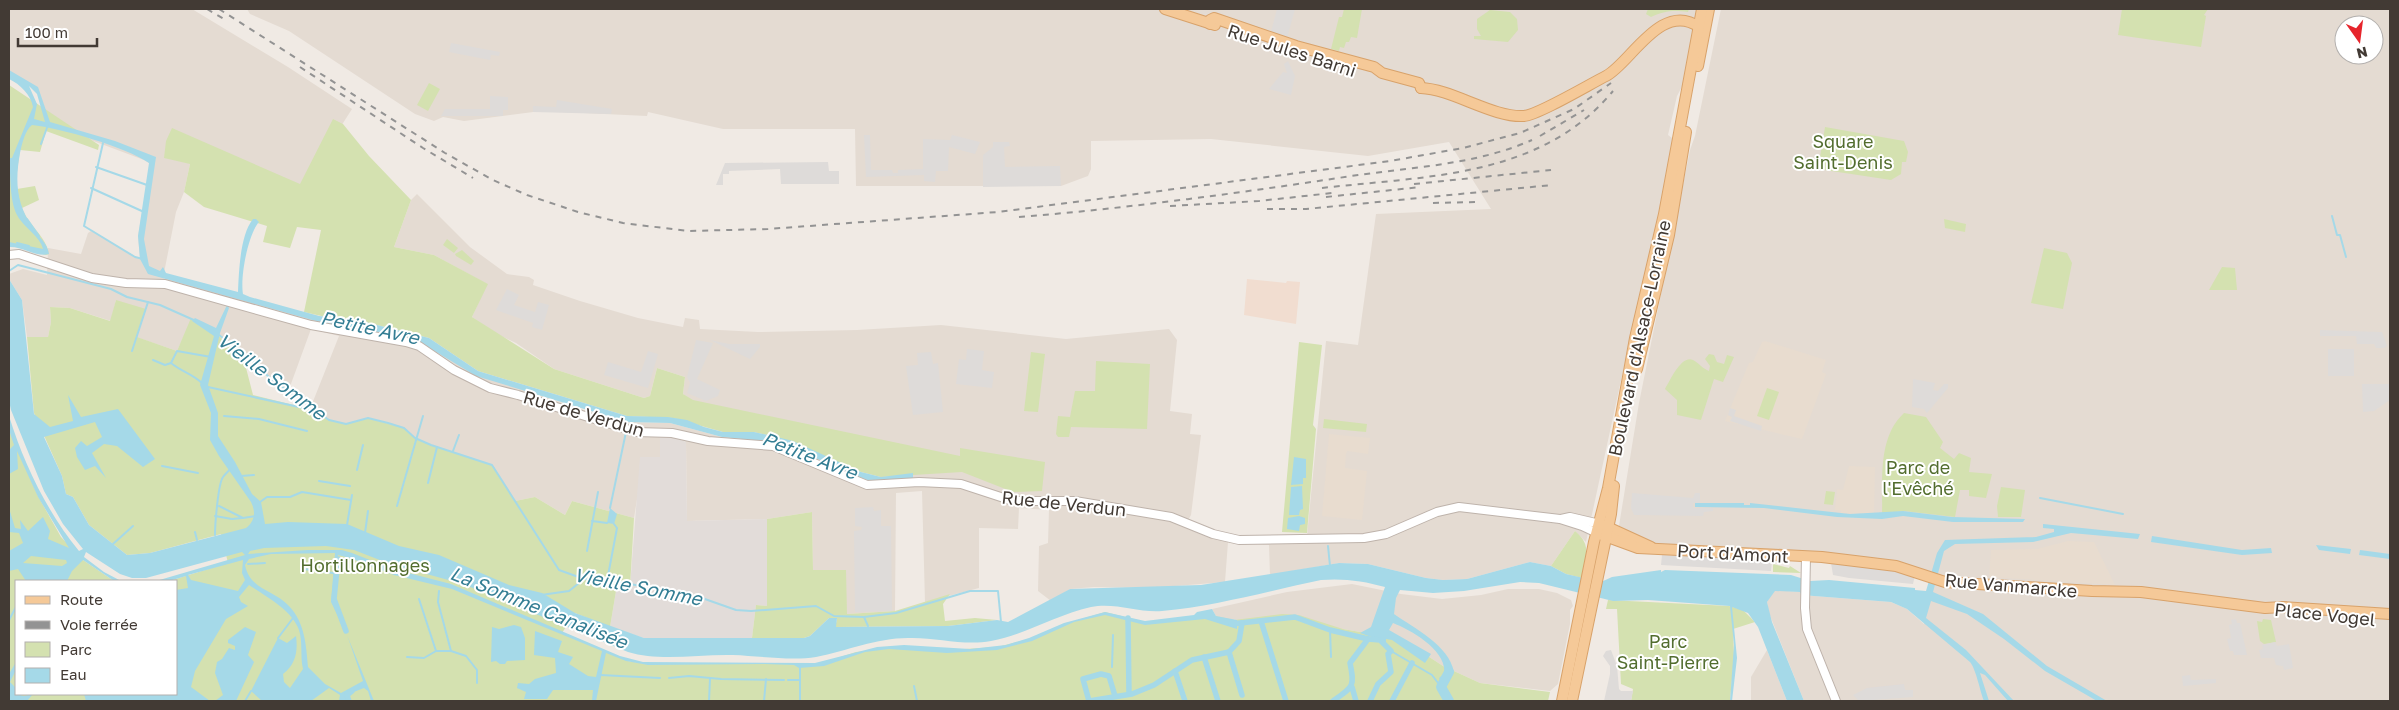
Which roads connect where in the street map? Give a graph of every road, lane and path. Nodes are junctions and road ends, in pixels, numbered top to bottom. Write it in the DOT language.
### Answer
graph roads {
  1 [pos="1702,9"];
  2 [pos="1709,9"];
  3 [pos="1174,10"];
  4 [pos="1702,28"];
  5 [pos="9,255"];
  6 [pos="1602,531"];
  7 [pos="1809,556"];
  8 [pos="1933,578"];
  9 [pos="1586,608"];
  10 [pos="2265,608"];
  11 [pos="2390,614"];
  12 [pos="2390,622"];
  13 [pos="1562,701"];
  14 [pos="1572,701"];
  15 [pos="1836,701"];
  1 -- 4 [label="main road"];
  2 -- 4 [label="main road"];
  3 -- 4 [label="main road, Rue Jules Barni"];
  4 -- 6 [label="main road, Boulevard d'Alsace-Lorraine"];
  5 -- 6 [label="street, Rue de Verdun"];
  6 -- 7 [label="main road, Port d'Amont"];
  6 -- 9 [label="main road, Boulevard d'Alsace-Lorraine"];
  7 -- 8 [label="main road, Port d'Amont"];
  7 -- 15 [label="street"];
  8 -- 10 [label="main road, Rue Vanmarcke"];
  9 -- 13 [label="main road"];
  9 -- 14 [label="main road"];
  10 -- 11 [label="main road, Place Vogel"];
  10 -- 12 [label="main road, Place Vogel"];
}
